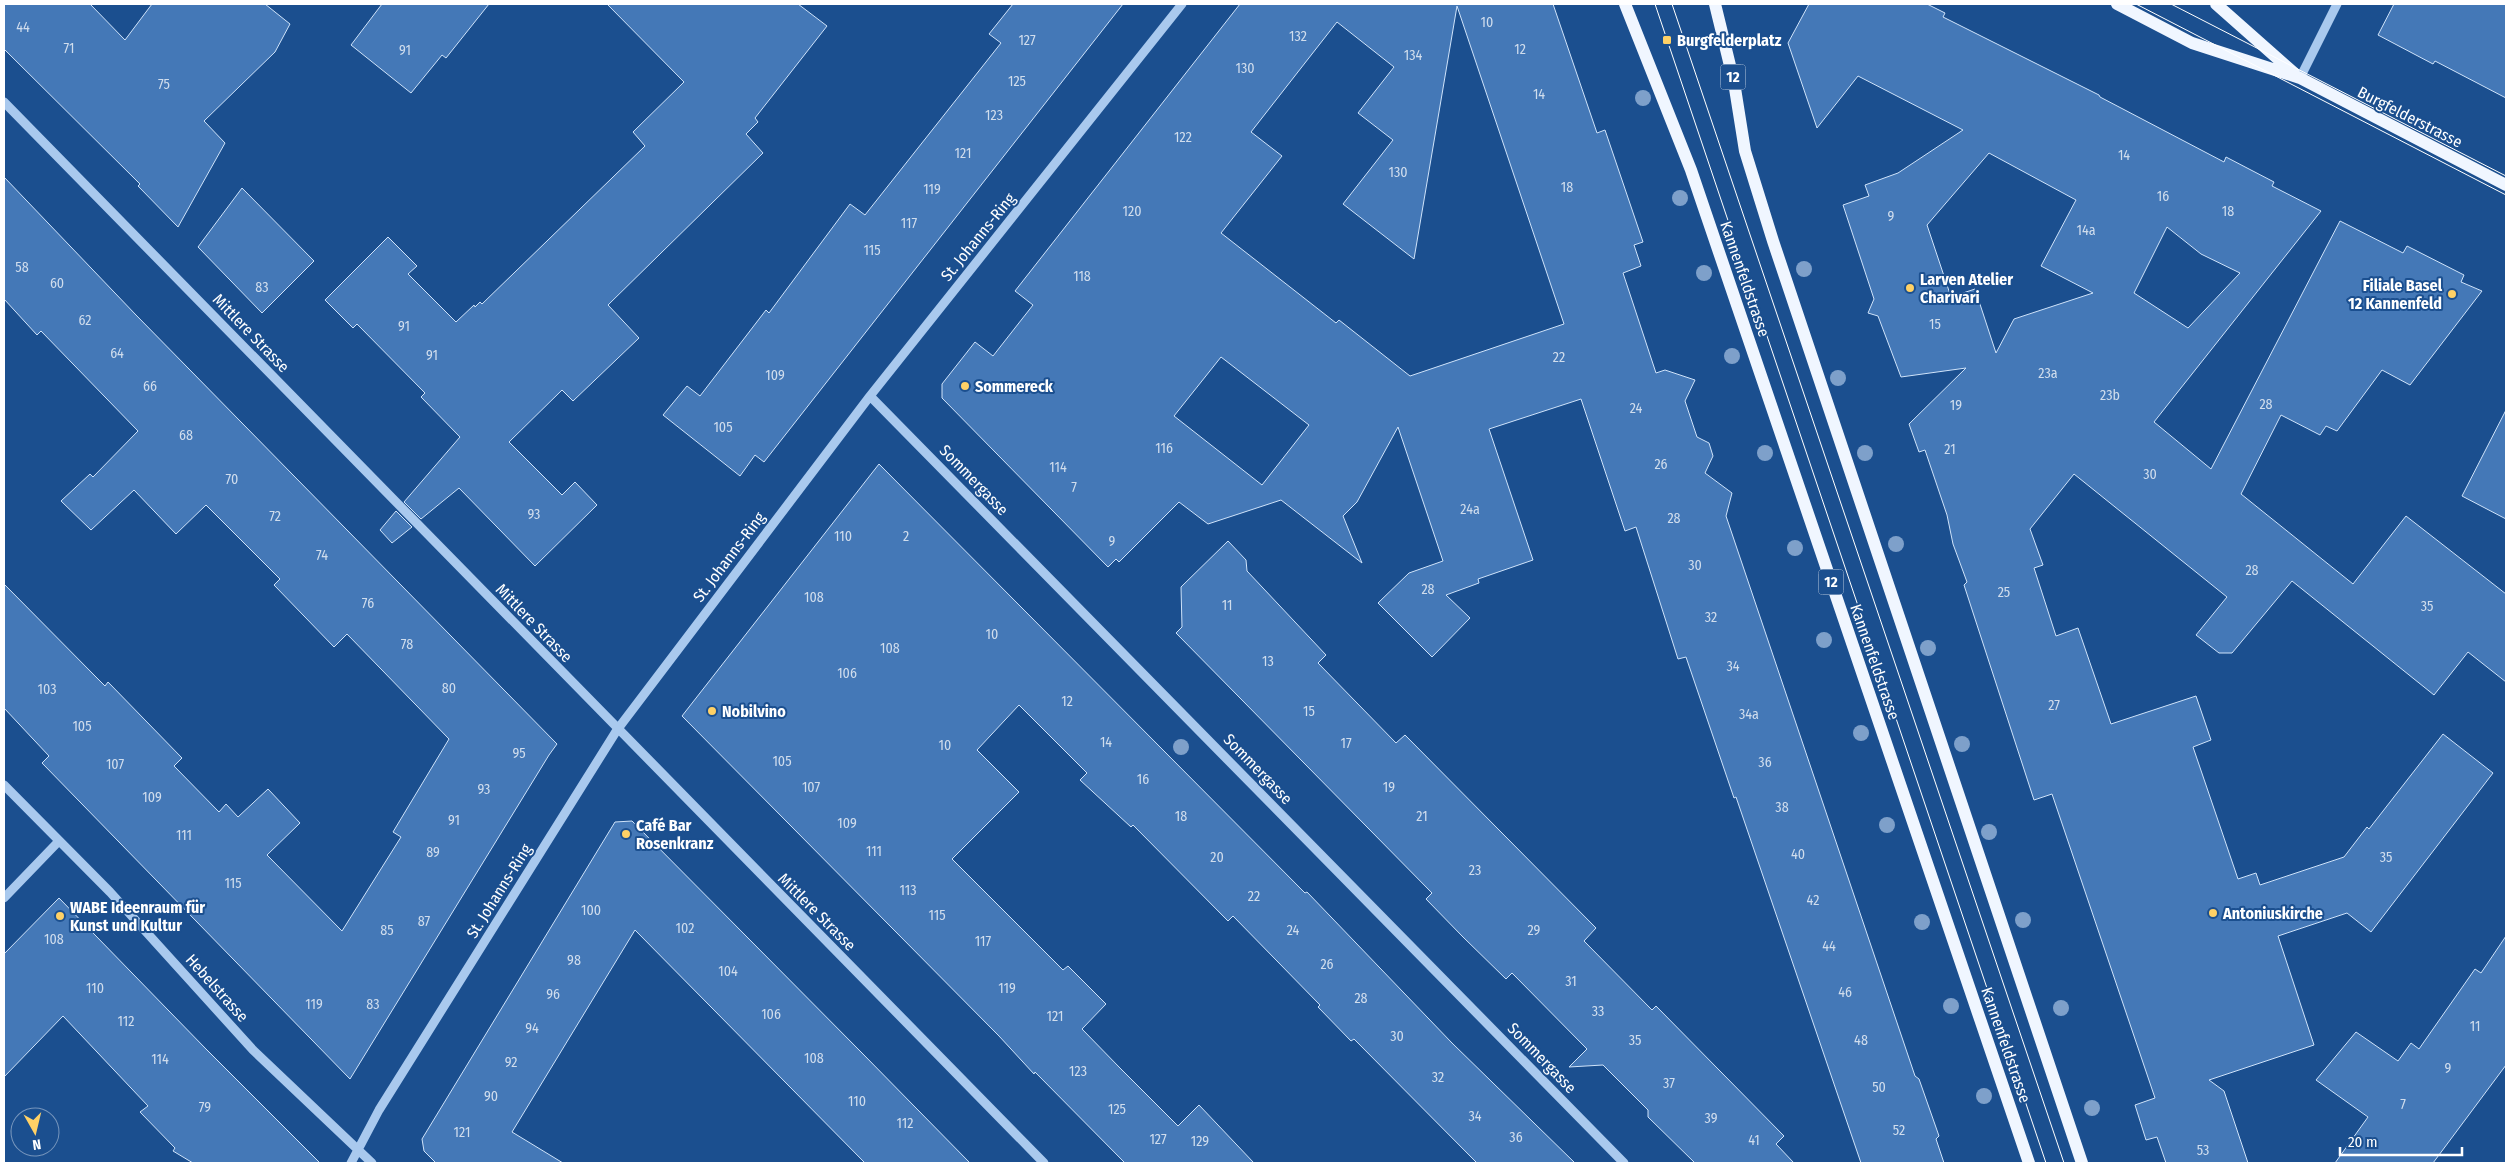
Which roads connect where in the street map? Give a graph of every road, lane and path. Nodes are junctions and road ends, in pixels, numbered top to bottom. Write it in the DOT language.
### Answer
graph roads {
  1 [pos="1182,4"];
  2 [pos="1625,4"];
  3 [pos="1715,4"];
  4 [pos="2117,4"];
  5 [pos="2216,4"];
  6 [pos="2338,4"];
  7 [pos="2300,78"];
  8 [pos="4,102"];
  9 [pos="2506,185"];
  10 [pos="870,396"];
  11 [pos="617,730"];
  12 [pos="4,785"];
  13 [pos="58,842"];
  14 [pos="4,898"];
  15 [pos="358,1150"];
  16 [pos="351,1163"];
  17 [pos="372,1163"];
  18 [pos="1044,1163"];
  19 [pos="1624,1163"];
  20 [pos="2029,1163"];
  21 [pos="2082,1163"];
  1 -- 10 [label="street, St. Johanns-Ring"];
  2 -- 20 [label="main road, Kannenfeldstrasse / 12"];
  3 -- 21 [label="main road, 12"];
  4 -- 7 [label="main road, Burgfelderstrasse"];
  5 -- 7 [label="main road, Burgfelderstrasse"];
  6 -- 7 [label="street"];
  7 -- 9 [label="main road, Burgfelderstrasse"];
  8 -- 11 [label="street, Mittlere Strasse"];
  10 -- 11 [label="street, St. Johanns-Ring"];
  10 -- 19 [label="street, Sommergasse"];
  11 -- 15 [label="street, St. Johanns-Ring"];
  11 -- 18 [label="street, Mittlere Strasse"];
  12 -- 13 [label="street, Hebelstrasse"];
  13 -- 14 [label="street"];
  13 -- 15 [label="street, Hebelstrasse"];
  15 -- 16 [label="street, St. Johanns-Ring"];
  15 -- 17 [label="street, Hebelstrasse"];
}
